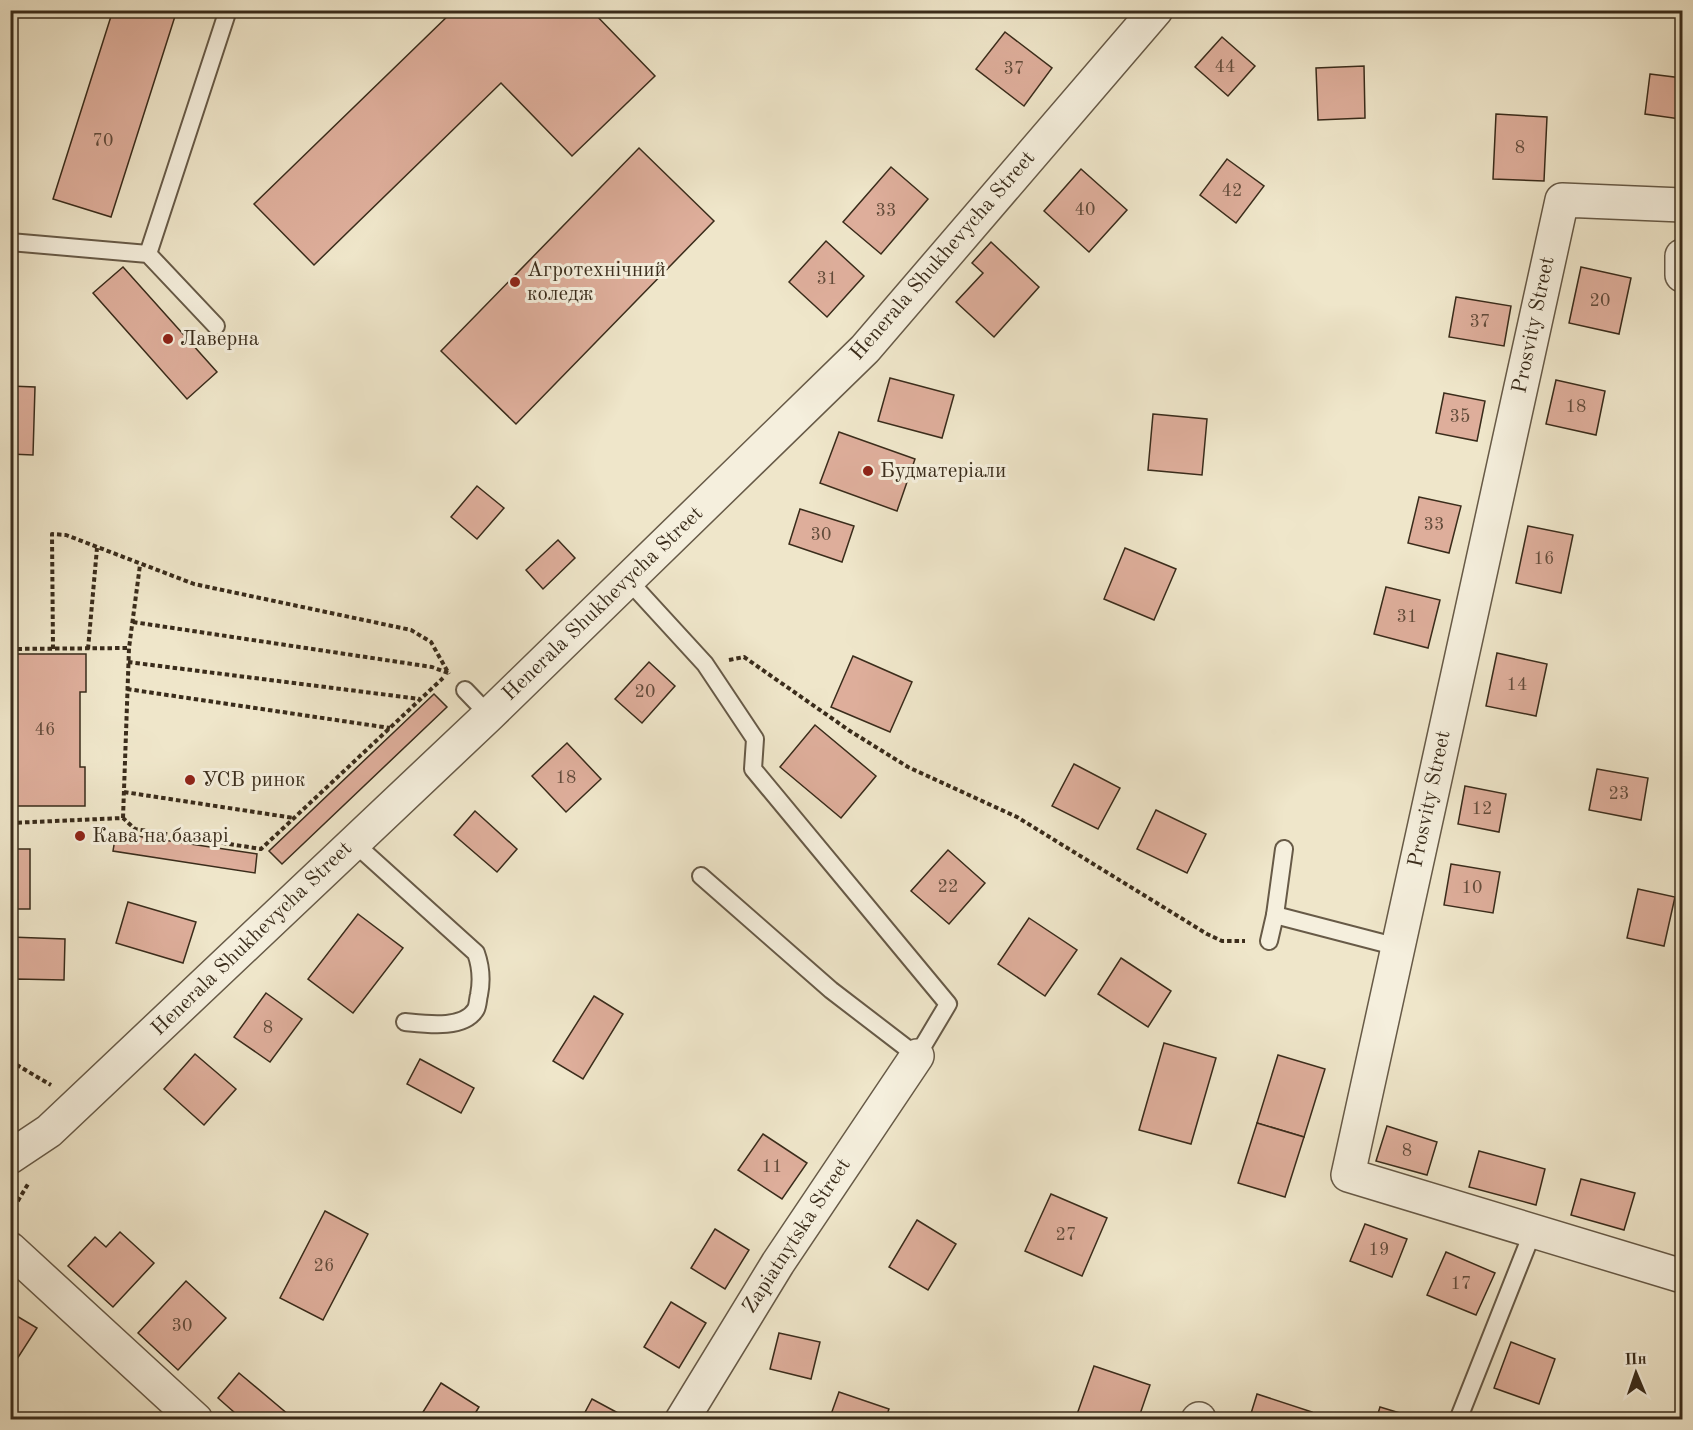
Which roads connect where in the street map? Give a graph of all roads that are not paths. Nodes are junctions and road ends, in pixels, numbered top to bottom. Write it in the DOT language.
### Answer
graph roads {
  1 [pos="228,10"];
  2 [pos="1156,10"];
  3 [pos="1683,206"];
  4 [pos="10,242"];
  5 [pos="148,254"];
  6 [pos="1683,256"];
  7 [pos="1683,275"];
  8 [pos="216,326"];
  9 [pos="628,580"];
  10 [pos="465,690"];
  11 [pos="489,715"];
  12 [pos="353,842"];
  13 [pos="1284,849"];
  14 [pos="700,876"];
  15 [pos="1275,915"];
  16 [pos="1269,941"];
  17 [pos="1398,947"];
  18 [pos="405,1022"];
  19 [pos="917,1056"];
  20 [pos="10,1157"];
  21 [pos="1533,1231"];
  22 [pos="10,1249"];
  23 [pos="1683,1276"];
  24 [pos="196,1419"];
  25 [pos="682,1419"];
  26 [pos="1458,1419"];
  1 -- 5 [label="lane"];
  2 -- 9 [label="street, Henerala Shukhevycha Street"];
  3 -- 17 [label="street, Prosvity Street"];
  4 -- 5 [label="lane"];
  5 -- 8 [label="lane"];
  6 -- 7 [label="street"];
  9 -- 11 [label="street, Henerala Shukhevycha Street"];
  9 -- 19 [label="lane"];
  10 -- 11 [label="lane"];
  11 -- 12 [label="street, Henerala Shukhevycha Street"];
  12 -- 18 [label="lane"];
  12 -- 20 [label="street, Henerala Shukhevycha Street"];
  13 -- 15 [label="lane"];
  14 -- 19 [label="lane"];
  15 -- 16 [label="lane"];
  15 -- 17 [label="lane"];
  17 -- 21 [label="street, Prosvity Street"];
  19 -- 25 [label="street, Zapiatnytska Street"];
  21 -- 23 [label="street, Prosvity Street"];
  21 -- 26 [label="lane"];
  22 -- 24 [label="street"];
}
